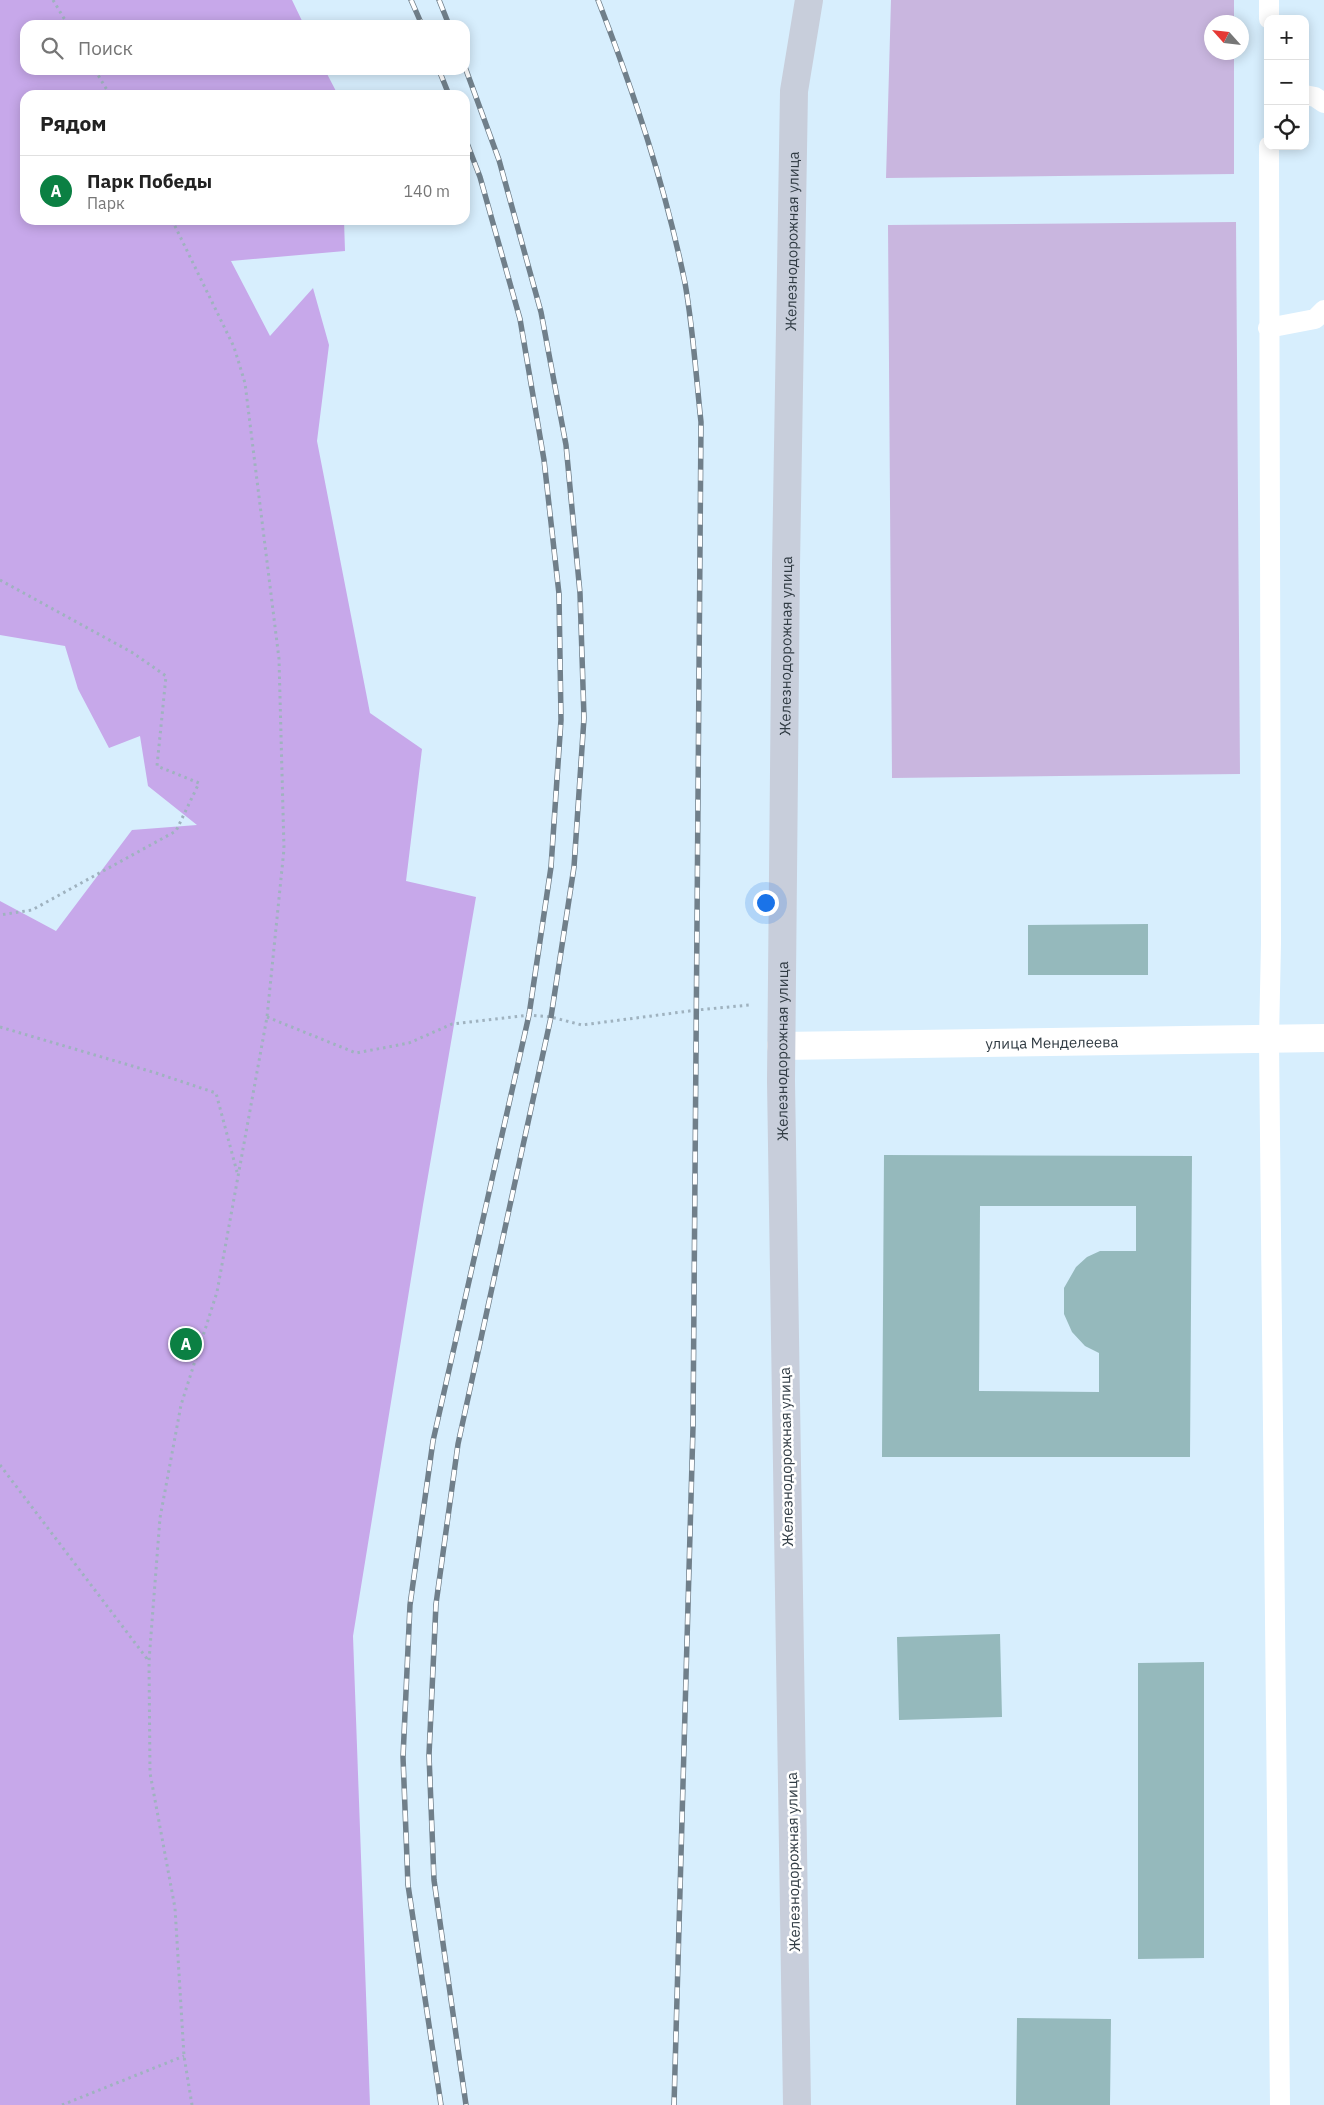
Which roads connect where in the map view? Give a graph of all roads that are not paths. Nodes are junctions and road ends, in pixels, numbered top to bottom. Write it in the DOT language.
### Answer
graph roads {
  1 [pos="809,0"];
  2 [pos="1269,0"];
  3 [pos="1269,15"];
  4 [pos="1309,96"];
  5 [pos="1324,103"];
  6 [pos="1269,150"];
  7 [pos="1324,310"];
  8 [pos="1268,328"];
  9 [pos="1269,1038"];
  10 [pos="1324,1038"];
  11 [pos="781,1046"];
  12 [pos="797,2105"];
  13 [pos="1280,2105"];
  1 -- 11 [label="main road, Железнодорожная улица"];
  2 -- 3 [label="lane"];
  4 -- 5 [label="lane"];
  6 -- 8 [label="lane"];
  7 -- 8 [label="lane"];
  8 -- 9 [label="lane"];
  9 -- 10 [label="street, улица Менделеева"];
  9 -- 11 [label="street, улица Менделеева"];
  9 -- 13 [label="lane"];
  11 -- 12 [label="main road, Железнодорожная улица"];
}
